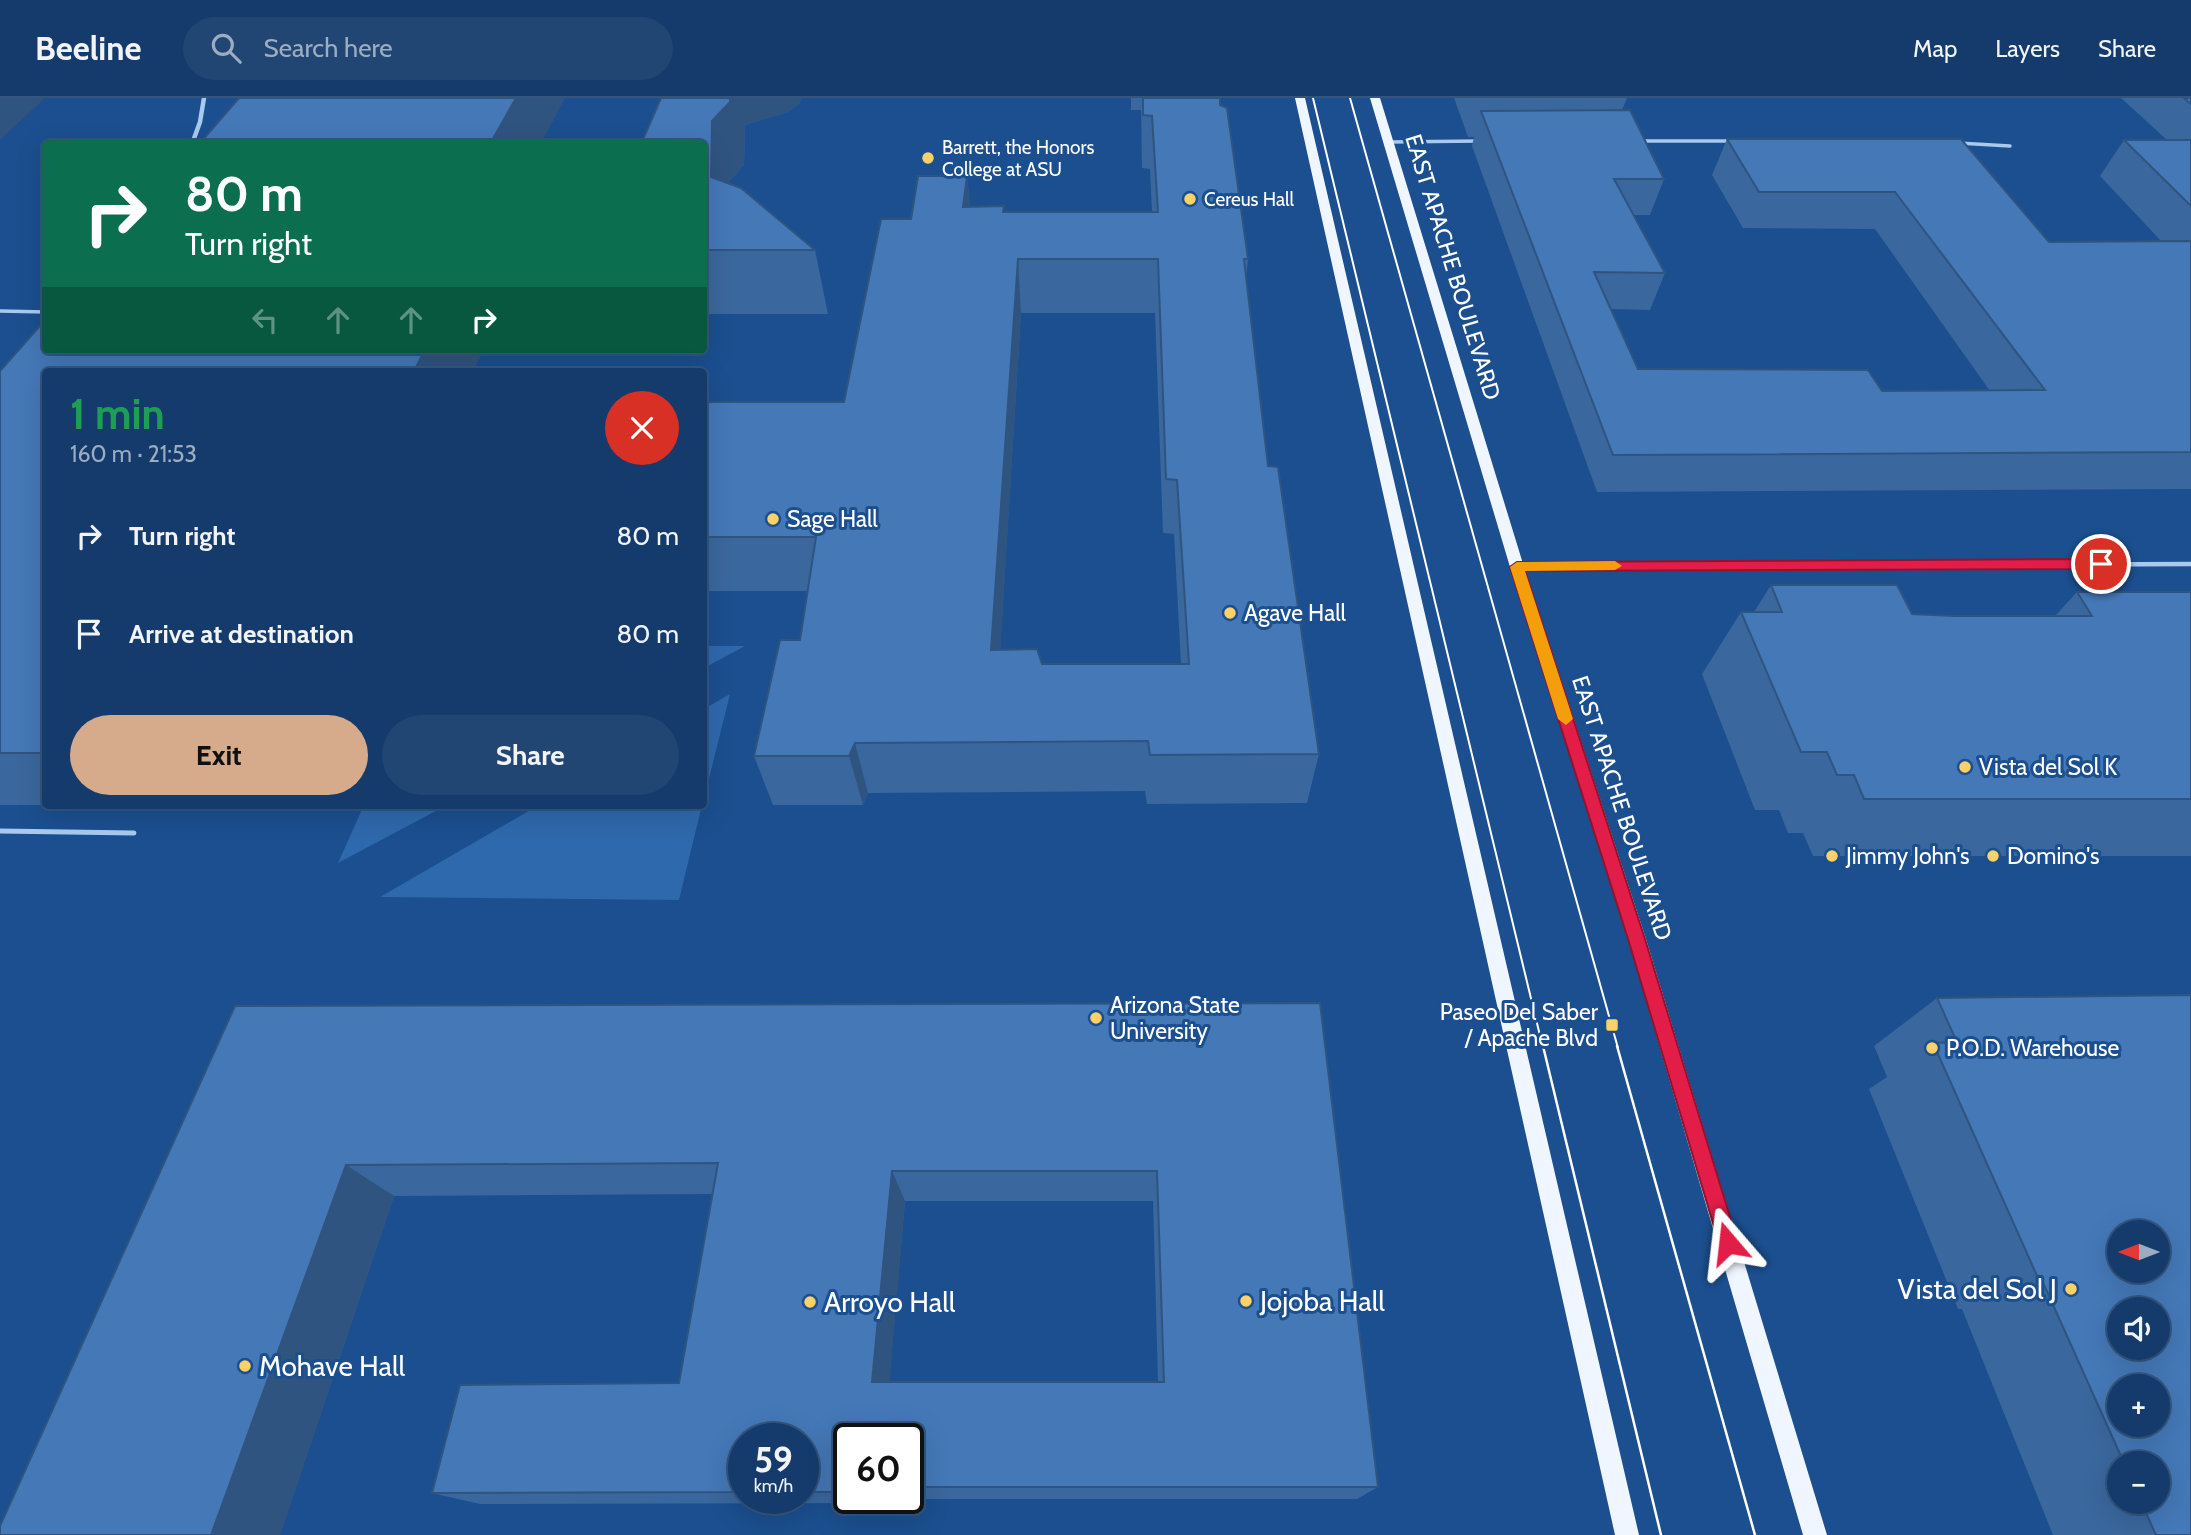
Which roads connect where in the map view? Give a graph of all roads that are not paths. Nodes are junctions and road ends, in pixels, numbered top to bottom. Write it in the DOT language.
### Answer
graph roads {
  1 [pos="204,98"];
  2 [pos="1300,98"];
  3 [pos="1375,98"];
  4 [pos="193,140"];
  5 [pos="1490,141"];
  6 [pos="1637,141"];
  7 [pos="1732,141"];
  8 [pos="1388,142"];
  9 [pos="1957,143"];
  10 [pos="2010,146"];
  11 [pos="0,312"];
  12 [pos="42,312"];
  13 [pos="2191,564"];
  14 [pos="1517,567"];
  15 [pos="0,831"];
  16 [pos="134,833"];
  17 [pos="1627,1535"];
  18 [pos="1815,1535"];
  1 -- 4 [label="street"];
  2 -- 17 [label="main road"];
  3 -- 8 [label="main road, EAST APACHE BOULEVARD"];
  5 -- 8 [label="lane"];
  6 -- 7 [label="lane"];
  8 -- 14 [label="main road, EAST APACHE BOULEVARD"];
  9 -- 10 [label="lane"];
  11 -- 12 [label="lane"];
  13 -- 14 [label="lane"];
  14 -- 18 [label="main road, EAST APACHE BOULEVARD"];
  15 -- 16 [label="lane"];
}
